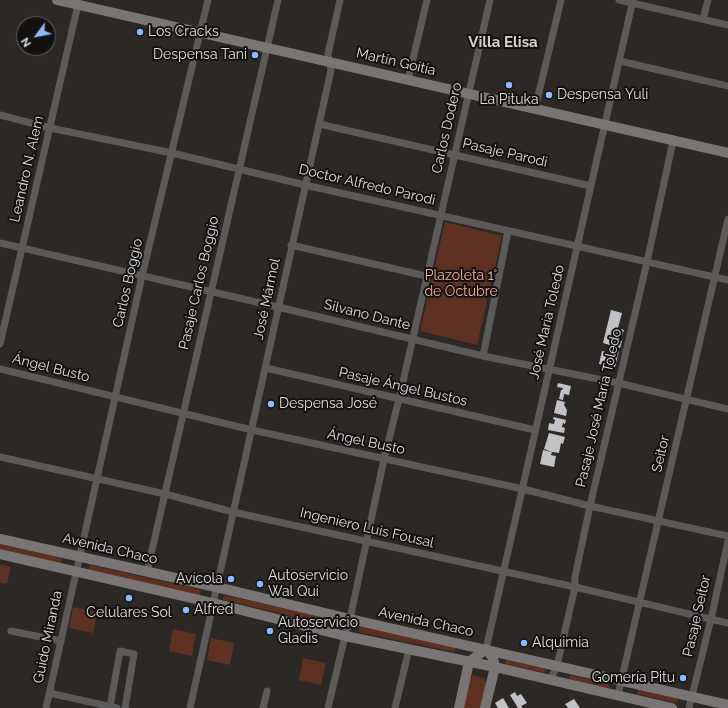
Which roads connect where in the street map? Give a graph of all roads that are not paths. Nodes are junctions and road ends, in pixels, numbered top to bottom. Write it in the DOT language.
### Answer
graph roads {
  1 [pos="57,0"];
  2 [pos="208,0"];
  3 [pos="278,0"];
  4 [pos="340,0"];
  5 [pos="427,0"];
  6 [pos="490,0"];
  7 [pos="561,0"];
  8 [pos="619,0"];
  9 [pos="708,0"];
  10 [pos="78,2"];
  11 [pos="633,2"];
  12 [pos="703,19"];
  13 [pos="728,25"];
  14 [pos="200,32"];
  15 [pos="267,47"];
  16 [pos="330,61"];
  17 [pos="620,61"];
  18 [pos="408,80"];
  19 [pos="728,86"];
  20 [pos="469,94"];
  21 [pos="535,109"];
  22 [pos="0,115"];
  23 [pos="319,124"];
  24 [pos="605,124"];
  25 [pos="50,128"];
  26 [pos="673,141"];
  27 [pos="172,153"];
  28 [pos="728,153"];
  29 [pos="455,155"];
  30 [pos="239,169"];
  31 [pos="305,185"];
  32 [pos="590,186"];
  33 [pos="440,215"];
  34 [pos="728,219"];
  35 [pos="508,231"];
  36 [pos="0,243"];
  37 [pos="291,245"];
  38 [pos="578,247"];
  39 [pos="22,249"];
  40 [pos="647,262"];
  41 [pos="142,276"];
  42 [pos="426,276"];
  43 [pos="714,277"];
  44 [pos="728,280"];
  45 [pos="210,291"];
  46 [pos="278,307"];
  47 [pos="412,339"];
  48 [pos="0,344"];
  49 [pos="483,356"];
  50 [pos="266,368"];
  51 [pos="0,369"];
  52 [pos="550,369"];
  53 [pos="618,383"];
  54 [pos="115,397"];
  55 [pos="399,399"];
  56 [pos="687,400"];
  57 [pos="728,409"];
  58 [pos="184,414"];
  59 [pos="252,430"];
  60 [pos="535,430"];
  61 [pos="0,457"];
  62 [pos="384,459"];
  63 [pos="97,480"];
  64 [pos="523,489"];
  65 [pos="165,494"];
  66 [pos="590,506"];
  67 [pos="233,512"];
  68 [pos="659,522"];
  69 [pos="728,536"];
  70 [pos="0,539"];
  71 [pos="367,541"];
  72 [pos="728,541"];
  73 [pos="0,554"];
  74 [pos="80,556"];
  75 [pos="76,572"];
  76 [pos="147,572"];
  77 [pos="504,572"];
  78 [pos="216,587"];
  79 [pos="575,587"];
  80 [pos="213,603"];
  81 [pos="640,603"];
  82 [pos="711,619"];
  83 [pos="350,620"];
  84 [pos="728,623"];
  85 [pos="11,631"];
  86 [pos="345,636"];
  87 [pos="61,641"];
  88 [pos="408,649"];
  89 [pos="486,649"];
  90 [pos="469,662"];
  91 [pos="557,666"];
  92 [pos="495,667"];
  93 [pos="550,680"];
  94 [pos="622,681"];
  95 [pos="267,691"];
  96 [pos="49,693"];
  97 [pos="618,695"];
  98 [pos="691,697"];
  99 [pos="728,705"];
  100 [pos="113,707"];
  101 [pos="46,708"];
  102 [pos="125,708"];
  103 [pos="190,708"];
  104 [pos="263,708"];
  105 [pos="328,708"];
  106 [pos="395,708"];
  107 [pos="459,708"];
  108 [pos="485,708"];
  109 [pos="672,708"];
  110 [pos="689,708"];
  1 -- 10 [label="main road, Martín Goitía"];
  2 -- 14 [label="street, Carlos Boggio"];
  3 -- 15 [label="street, Pasaje Carlos Boggio"];
  4 -- 16 [label="street, José Mármol"];
  5 -- 18 [label="street"];
  6 -- 20 [label="street, Carlos Dodero"];
  7 -- 21 [label="street"];
  8 -- 11 [label="street"];
  9 -- 12 [label="street"];
  10 -- 14 [label="main road, Martín Goitía"];
  10 -- 25 [label="street, Leandro N. Alem"];
  11 -- 12 [label="street"];
  11 -- 17 [label="street, José María Toledo"];
  12 -- 13 [label="street"];
  14 -- 15 [label="main road, Martín Goitía"];
  14 -- 27 [label="street, Carlos Boggio"];
  15 -- 16 [label="main road, Martín Goitía"];
  15 -- 30 [label="street, Pasaje Carlos Boggio"];
  16 -- 18 [label="main road, Martín Goitía"];
  16 -- 23 [label="street, José Mármol"];
  17 -- 19 [label="street"];
  17 -- 24 [label="street, José María Toledo"];
  18 -- 20 [label="main road, Martín Goitía"];
  20 -- 21 [label="main road, Martín Goitía"];
  20 -- 29 [label="street, Carlos Dodero"];
  21 -- 24 [label="main road, Martín Goitía"];
  22 -- 25 [label="street, Doctor Alfredo Parodi"];
  23 -- 29 [label="street, Pasaje Parodi"];
  23 -- 31 [label="street, José Mármol"];
  24 -- 26 [label="main road, Martín Goitía"];
  24 -- 32 [label="street, José María Toledo"];
  25 -- 27 [label="street, Doctor Alfredo Parodi"];
  25 -- 39 [label="street, Leandro N. Alem"];
  26 -- 28 [label="main road, Martín Goitía"];
  26 -- 40 [label="street, Pasaje José María Toledo"];
  27 -- 30 [label="street, Doctor Alfredo Parodi"];
  27 -- 41 [label="street, Carlos Boggio"];
  29 -- 32 [label="street, Pasaje Parodi"];
  29 -- 33 [label="street, Carlos Dodero"];
  30 -- 31 [label="street, Doctor Alfredo Parodi"];
  30 -- 45 [label="street, Pasaje Carlos Boggio"];
  31 -- 33 [label="street, Doctor Alfredo Parodi"];
  31 -- 37 [label="street, José Mármol"];
  32 -- 38 [label="street, José María Toledo"];
  33 -- 35 [label="street, Doctor Alfredo Parodi"];
  33 -- 42 [label="street, Carlos Dodero"];
  34 -- 43 [label="street, Seitor"];
  35 -- 38 [label="street, Doctor Alfredo Parodi"];
  35 -- 49 [label="street"];
  36 -- 39 [label="street, Silvano Dante"];
  37 -- 42 [label="street"];
  37 -- 46 [label="street, José Mármol"];
  38 -- 40 [label="street, Doctor Alfredo Parodi"];
  38 -- 52 [label="street, José María Toledo"];
  39 -- 41 [label="street, Silvano Dante"];
  39 -- 48 [label="street, Leandro N. Alem"];
  40 -- 43 [label="street, Doctor Alfredo Parodi"];
  40 -- 53 [label="street, Pasaje José María Toledo"];
  41 -- 45 [label="street, Silvano Dante"];
  41 -- 54 [label="street, Carlos Boggio"];
  42 -- 47 [label="street, Carlos Dodero"];
  43 -- 44 [label="street, Doctor Alfredo Parodi"];
  43 -- 56 [label="street, Seitor"];
  45 -- 46 [label="street, Silvano Dante"];
  45 -- 58 [label="street, Pasaje Carlos Boggio"];
  46 -- 47 [label="street, Silvano Dante"];
  46 -- 50 [label="street, José Mármol"];
  47 -- 49 [label="street, Silvano Dante"];
  47 -- 55 [label="street, Carlos Dodero"];
  49 -- 52 [label="street, Silvano Dante"];
  50 -- 55 [label="street, Pasaje Ángel Bustos"];
  50 -- 59 [label="street, José Mármol"];
  51 -- 54 [label="street, Ángel Busto"];
  52 -- 53 [label="street, Silvano Dante"];
  52 -- 60 [label="street, José María Toledo"];
  53 -- 56 [label="street, Silvano Dante"];
  53 -- 66 [label="street, Pasaje José María Toledo"];
  54 -- 58 [label="street, Ángel Busto"];
  54 -- 63 [label="street, Carlos Boggio"];
  55 -- 60 [label="street, Pasaje Ángel Bustos"];
  55 -- 62 [label="street, Carlos Dodero"];
  56 -- 57 [label="street, Silvano Dante"];
  56 -- 68 [label="street, Seitor"];
  58 -- 59 [label="street, Ángel Busto"];
  58 -- 65 [label="street, Pasaje Carlos Boggio"];
  59 -- 62 [label="street, Ángel Busto"];
  59 -- 67 [label="street, José Mármol"];
  60 -- 64 [label="street, José María Toledo"];
  61 -- 63 [label="street, Ingeniero Luis Fousal"];
  62 -- 64 [label="street, Ángel Busto"];
  62 -- 71 [label="street, Carlos Dodero"];
  63 -- 65 [label="street, Ingeniero Luis Fousal"];
  63 -- 74 [label="street, Carlos Boggio"];
  64 -- 66 [label="street, Ángel Busto"];
  64 -- 77 [label="street, José María Toledo"];
  65 -- 67 [label="street, Ingeniero Luis Fousal"];
  65 -- 76 [label="street, Pasaje Carlos Boggio"];
  66 -- 68 [label="street, Ángel Busto"];
  66 -- 79 [label="street, Pasaje José María Toledo"];
  67 -- 71 [label="street, Ingeniero Luis Fousal"];
  67 -- 78 [label="street, José Mármol"];
  68 -- 69 [label="street, Ángel Busto"];
  68 -- 81 [label="street, Seitor"];
  70 -- 74 [label="main road, Avenida Chaco"];
  71 -- 77 [label="street, Ingeniero Luis Fousal"];
  71 -- 83 [label="street, Carlos Dodero"];
  72 -- 82 [label="street, Pasaje Seitor"];
  73 -- 75 [label="main road, Avenida Chaco"];
  74 -- 75 [label="street, Carlos Boggio"];
  74 -- 76 [label="main road, Avenida Chaco"];
  75 -- 80 [label="main road, Avenida Chaco"];
  75 -- 87 [label="street, Guido Miranda"];
  76 -- 78 [label="main road, Avenida Chaco"];
  77 -- 79 [label="street, Ingeniero Luis Fousal"];
  77 -- 89 [label="street, José María Toledo"];
  78 -- 80 [label="street, José Mármol"];
  78 -- 83 [label="main road, Avenida Chaco"];
  79 -- 81 [label="street, Ingeniero Luis Fousal"];
  79 -- 91 [label="street, Pasaje José María Toledo"];
  80 -- 86 [label="main road, Avenida Chaco"];
  80 -- 103 [label="street, José Mármol"];
  81 -- 82 [label="street, Ingeniero Luis Fousal"];
  81 -- 94 [label="street, Seitor"];
  82 -- 84 [label="street, Ingeniero Luis Fousal"];
  82 -- 98 [label="street, Pasaje Seitor"];
  83 -- 86 [label="street, Carlos Dodero"];
  83 -- 89 [label="main road, Avenida Chaco"];
  85 -- 87 [label="street"];
  86 -- 88 [label="main road, Avenida Chaco"];
  86 -- 105 [label="street, Carlos Dodero"];
  87 -- 96 [label="street, Guido Miranda"];
  88 -- 90 [label="main road, Avenida Chaco"];
  88 -- 106 [label="street"];
  89 -- 90 [label="main road"];
  89 -- 91 [label="main road, Avenida Chaco"];
  89 -- 92 [label="main road"];
  90 -- 92 [label="main road, Avenida Chaco"];
  90 -- 107 [label="main road"];
  91 -- 93 [label="street, Pasaje José María Toledo"];
  91 -- 94 [label="main road, Avenida Chaco"];
  92 -- 93 [label="main road, Avenida Chaco"];
  92 -- 108 [label="main road"];
  93 -- 97 [label="main road, Avenida Chaco"];
  94 -- 97 [label="street, Seitor"];
  94 -- 98 [label="main road, Avenida Chaco"];
  95 -- 104 [label="street"];
  96 -- 100 [label="street"];
  96 -- 101 [label="street, Guido Miranda"];
  97 -- 109 [label="main road, Avenida Chaco"];
  98 -- 99 [label="main road, Avenida Chaco"];
  98 -- 110 [label="street, Pasaje Seitor"];
  100 -- 102 [label="street"];
}
